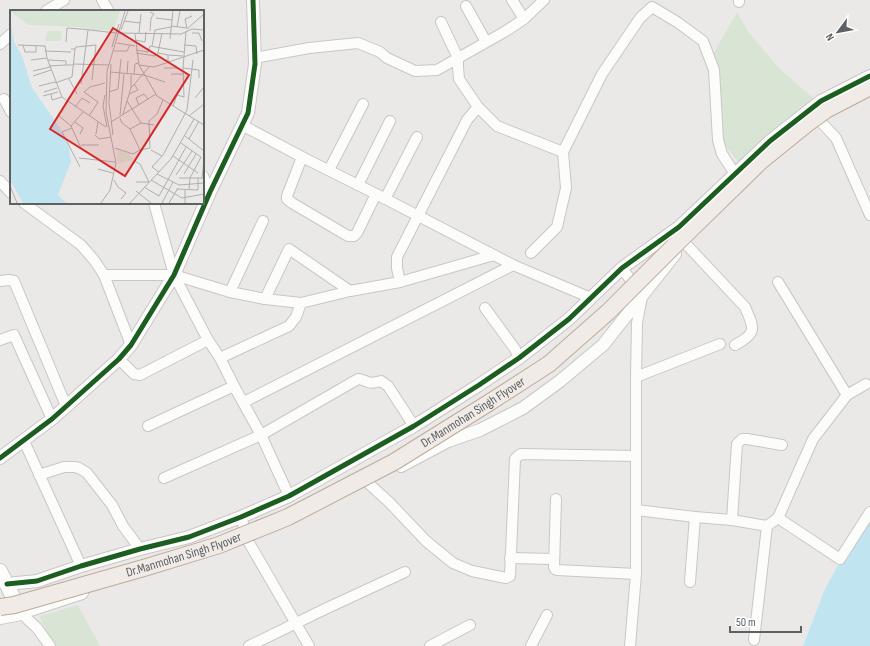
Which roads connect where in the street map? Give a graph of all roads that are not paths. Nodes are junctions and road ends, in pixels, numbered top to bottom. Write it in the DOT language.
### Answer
graph roads {
  1 [pos="64,0"];
  2 [pos="102,0"];
  3 [pos="253,0"];
  4 [pos="512,0"];
  5 [pos="544,0"];
  6 [pos="648,4"];
  7 [pos="466,6"];
  8 [pos="48,10"];
  9 [pos="108,10"];
  10 [pos="524,19"];
  11 [pos="441,22"];
  12 [pos="10,35"];
  13 [pos="486,42"];
  14 [pos="0,44"];
  15 [pos="254,58"];
  16 [pos="458,58"];
  17 [pos="870,76"];
  18 [pos="870,79"];
  19 [pos="870,87"];
  20 [pos="870,93"];
  21 [pos="4,99"];
  22 [pos="364,104"];
  23 [pos="478,107"];
  24 [pos="10,110"];
  25 [pos="819,120"];
  26 [pos="390,121"];
  27 [pos="242,125"];
  28 [pos="417,137"];
  29 [pos="562,152"];
  30 [pos="302,157"];
  31 [pos="329,170"];
  32 [pos="735,174"];
  33 [pos="204,178"];
  34 [pos="0,181"];
  35 [pos="358,185"];
  36 [pos="10,192"];
  37 [pos="210,192"];
  38 [pos="381,196"];
  39 [pos="25,204"];
  40 [pos="154,204"];
  41 [pos="870,215"];
  42 [pos="419,216"];
  43 [pos="263,221"];
  44 [pos="684,242"];
  45 [pos="531,253"];
  46 [pos="494,255"];
  47 [pos="513,265"];
  48 [pos="622,268"];
  49 [pos="104,275"];
  50 [pos="174,276"];
  51 [pos="0,281"];
  52 [pos="400,282"];
  53 [pos="778,282"];
  54 [pos="350,291"];
  55 [pos="230,292"];
  56 [pos="642,296"];
  57 [pos="591,298"];
  58 [pos="265,299"];
  59 [pos="301,303"];
  60 [pos="485,308"];
  61 [pos="0,340"];
  62 [pos="208,340"];
  63 [pos="720,344"];
  64 [pos="131,345"];
  65 [pos="736,345"];
  66 [pos="220,358"];
  67 [pos="519,358"];
  68 [pos="119,359"];
  69 [pos="636,377"];
  70 [pos="866,384"];
  71 [pos="234,386"];
  72 [pos="846,395"];
  73 [pos="244,402"];
  74 [pos="66,406"];
  75 [pos="52,419"];
  76 [pos="148,426"];
  77 [pos="414,426"];
  78 [pos="261,434"];
  79 [pos="24,441"];
  80 [pos="782,445"];
  81 [pos="636,456"];
  82 [pos="0,458"];
  83 [pos="39,475"];
  84 [pos="164,478"];
  85 [pos="368,483"];
  86 [pos="289,496"];
  87 [pos="556,499"];
  88 [pos="636,510"];
  89 [pos="870,512"];
  90 [pos="241,517"];
  91 [pos="695,517"];
  92 [pos="778,518"];
  93 [pos="732,520"];
  94 [pos="767,526"];
  95 [pos="248,541"];
  96 [pos="140,549"];
  97 [pos="510,558"];
  98 [pos="554,559"];
  99 [pos="81,566"];
  100 [pos="0,571"];
  101 [pos="405,572"];
  102 [pos="636,574"];
  103 [pos="690,582"];
  104 [pos="3,584"];
  105 [pos="0,600"];
  106 [pos="0,607"];
  107 [pos="21,613"];
  108 [pos="547,615"];
  109 [pos="0,616"];
  110 [pos="296,624"];
  111 [pos="470,625"];
  112 [pos="754,640"];
  113 [pos="50,646"];
  114 [pos="250,646"];
  115 [pos="309,646"];
  116 [pos="430,646"];
  117 [pos="531,646"];
  118 [pos="630,646"];
  1 -- 8 [label="street"];
  2 -- 9 [label="street"];
  3 -- 15 [label="street"];
  4 -- 10 [label="street"];
  5 -- 10 [label="street"];
  6 -- 29 [label="street"];
  6 -- 32 [label="street"];
  7 -- 13 [label="street"];
  10 -- 13 [label="street"];
  11 -- 16 [label="street"];
  12 -- 14 [label="street"];
  13 -- 16 [label="street"];
  15 -- 16 [label="street"];
  15 -- 27 [label="street"];
  16 -- 23 [label="street"];
  17 -- 32 [label="street"];
  18 -- 105 [label="highway, Dr.Manmohan Singh Flyover"];
  19 -- 106 [label="highway, Dr.Manmohan Singh Flyover, bridge"];
  20 -- 25 [label="street"];
  21 -- 24 [label="street"];
  22 -- 31 [label="street"];
  23 -- 29 [label="street"];
  23 -- 42 [label="street"];
  25 -- 41 [label="street"];
  25 -- 44 [label="street"];
  26 -- 35 [label="street"];
  27 -- 30 [label="street"];
  27 -- 37 [label="street"];
  28 -- 38 [label="street"];
  29 -- 45 [label="street"];
  30 -- 31 [label="street"];
  30 -- 38 [label="street"];
  31 -- 35 [label="street"];
  32 -- 48 [label="street"];
  33 -- 37 [label="street"];
  34 -- 36 [label="street"];
  35 -- 38 [label="street"];
  37 -- 50 [label="street"];
  38 -- 42 [label="street"];
  39 -- 49 [label="street"];
  40 -- 50 [label="street"];
  42 -- 46 [label="street"];
  42 -- 52 [label="street"];
  43 -- 55 [label="street"];
  44 -- 56 [label="street"];
  44 -- 65 [label="street"];
  46 -- 47 [label="street"];
  46 -- 52 [label="street"];
  47 -- 57 [label="street"];
  47 -- 73 [label="street"];
  48 -- 56 [label="street"];
  48 -- 57 [label="street"];
  49 -- 50 [label="street"];
  49 -- 64 [label="street"];
  50 -- 55 [label="street"];
  50 -- 62 [label="street"];
  50 -- 64 [label="street"];
  51 -- 74 [label="street"];
  52 -- 54 [label="street"];
  53 -- 72 [label="street"];
  54 -- 58 [label="street"];
  54 -- 59 [label="street"];
  55 -- 58 [label="street"];
  56 -- 69 [label="street"];
  56 -- 85 [label="street"];
  57 -- 67 [label="street"];
  58 -- 59 [label="street"];
  59 -- 66 [label="street"];
  60 -- 67 [label="street"];
  61 -- 75 [label="street"];
  62 -- 66 [label="street"];
  62 -- 68 [label="street"];
  63 -- 69 [label="street"];
  64 -- 68 [label="street"];
  66 -- 71 [label="street"];
  67 -- 77 [label="street"];
  68 -- 74 [label="street"];
  69 -- 81 [label="street"];
  70 -- 72 [label="street"];
  71 -- 73 [label="street"];
  71 -- 76 [label="street"];
  72 -- 92 [label="street"];
  73 -- 78 [label="street"];
  74 -- 75 [label="street"];
  75 -- 79 [label="street"];
  77 -- 78 [label="street"];
  77 -- 86 [label="street"];
  78 -- 84 [label="street"];
  78 -- 86 [label="street"];
  79 -- 82 [label="street"];
  79 -- 83 [label="street"];
  80 -- 93 [label="street"];
  81 -- 88 [label="street"];
  81 -- 97 [label="street"];
  83 -- 96 [label="street"];
  83 -- 99 [label="street"];
  85 -- 95 [label="street"];
  85 -- 97 [label="street"];
  86 -- 90 [label="street"];
  87 -- 98 [label="street"];
  88 -- 91 [label="street"];
  88 -- 102 [label="street"];
  89 -- 92 [label="street"];
  90 -- 95 [label="street"];
  90 -- 96 [label="street"];
  91 -- 93 [label="street"];
  91 -- 103 [label="street"];
  92 -- 94 [label="street"];
  93 -- 94 [label="street"];
  94 -- 112 [label="street"];
  95 -- 107 [label="street"];
  95 -- 110 [label="street"];
  96 -- 99 [label="street"];
  97 -- 98 [label="street"];
  98 -- 102 [label="street"];
  99 -- 104 [label="street"];
  100 -- 104 [label="main road"];
  101 -- 110 [label="street"];
  102 -- 118 [label="street"];
  104 -- 107 [label="main road"];
  107 -- 109 [label="main road"];
  107 -- 113 [label="street"];
  108 -- 117 [label="street"];
  110 -- 114 [label="street"];
  110 -- 115 [label="street"];
  111 -- 116 [label="street"];
}
